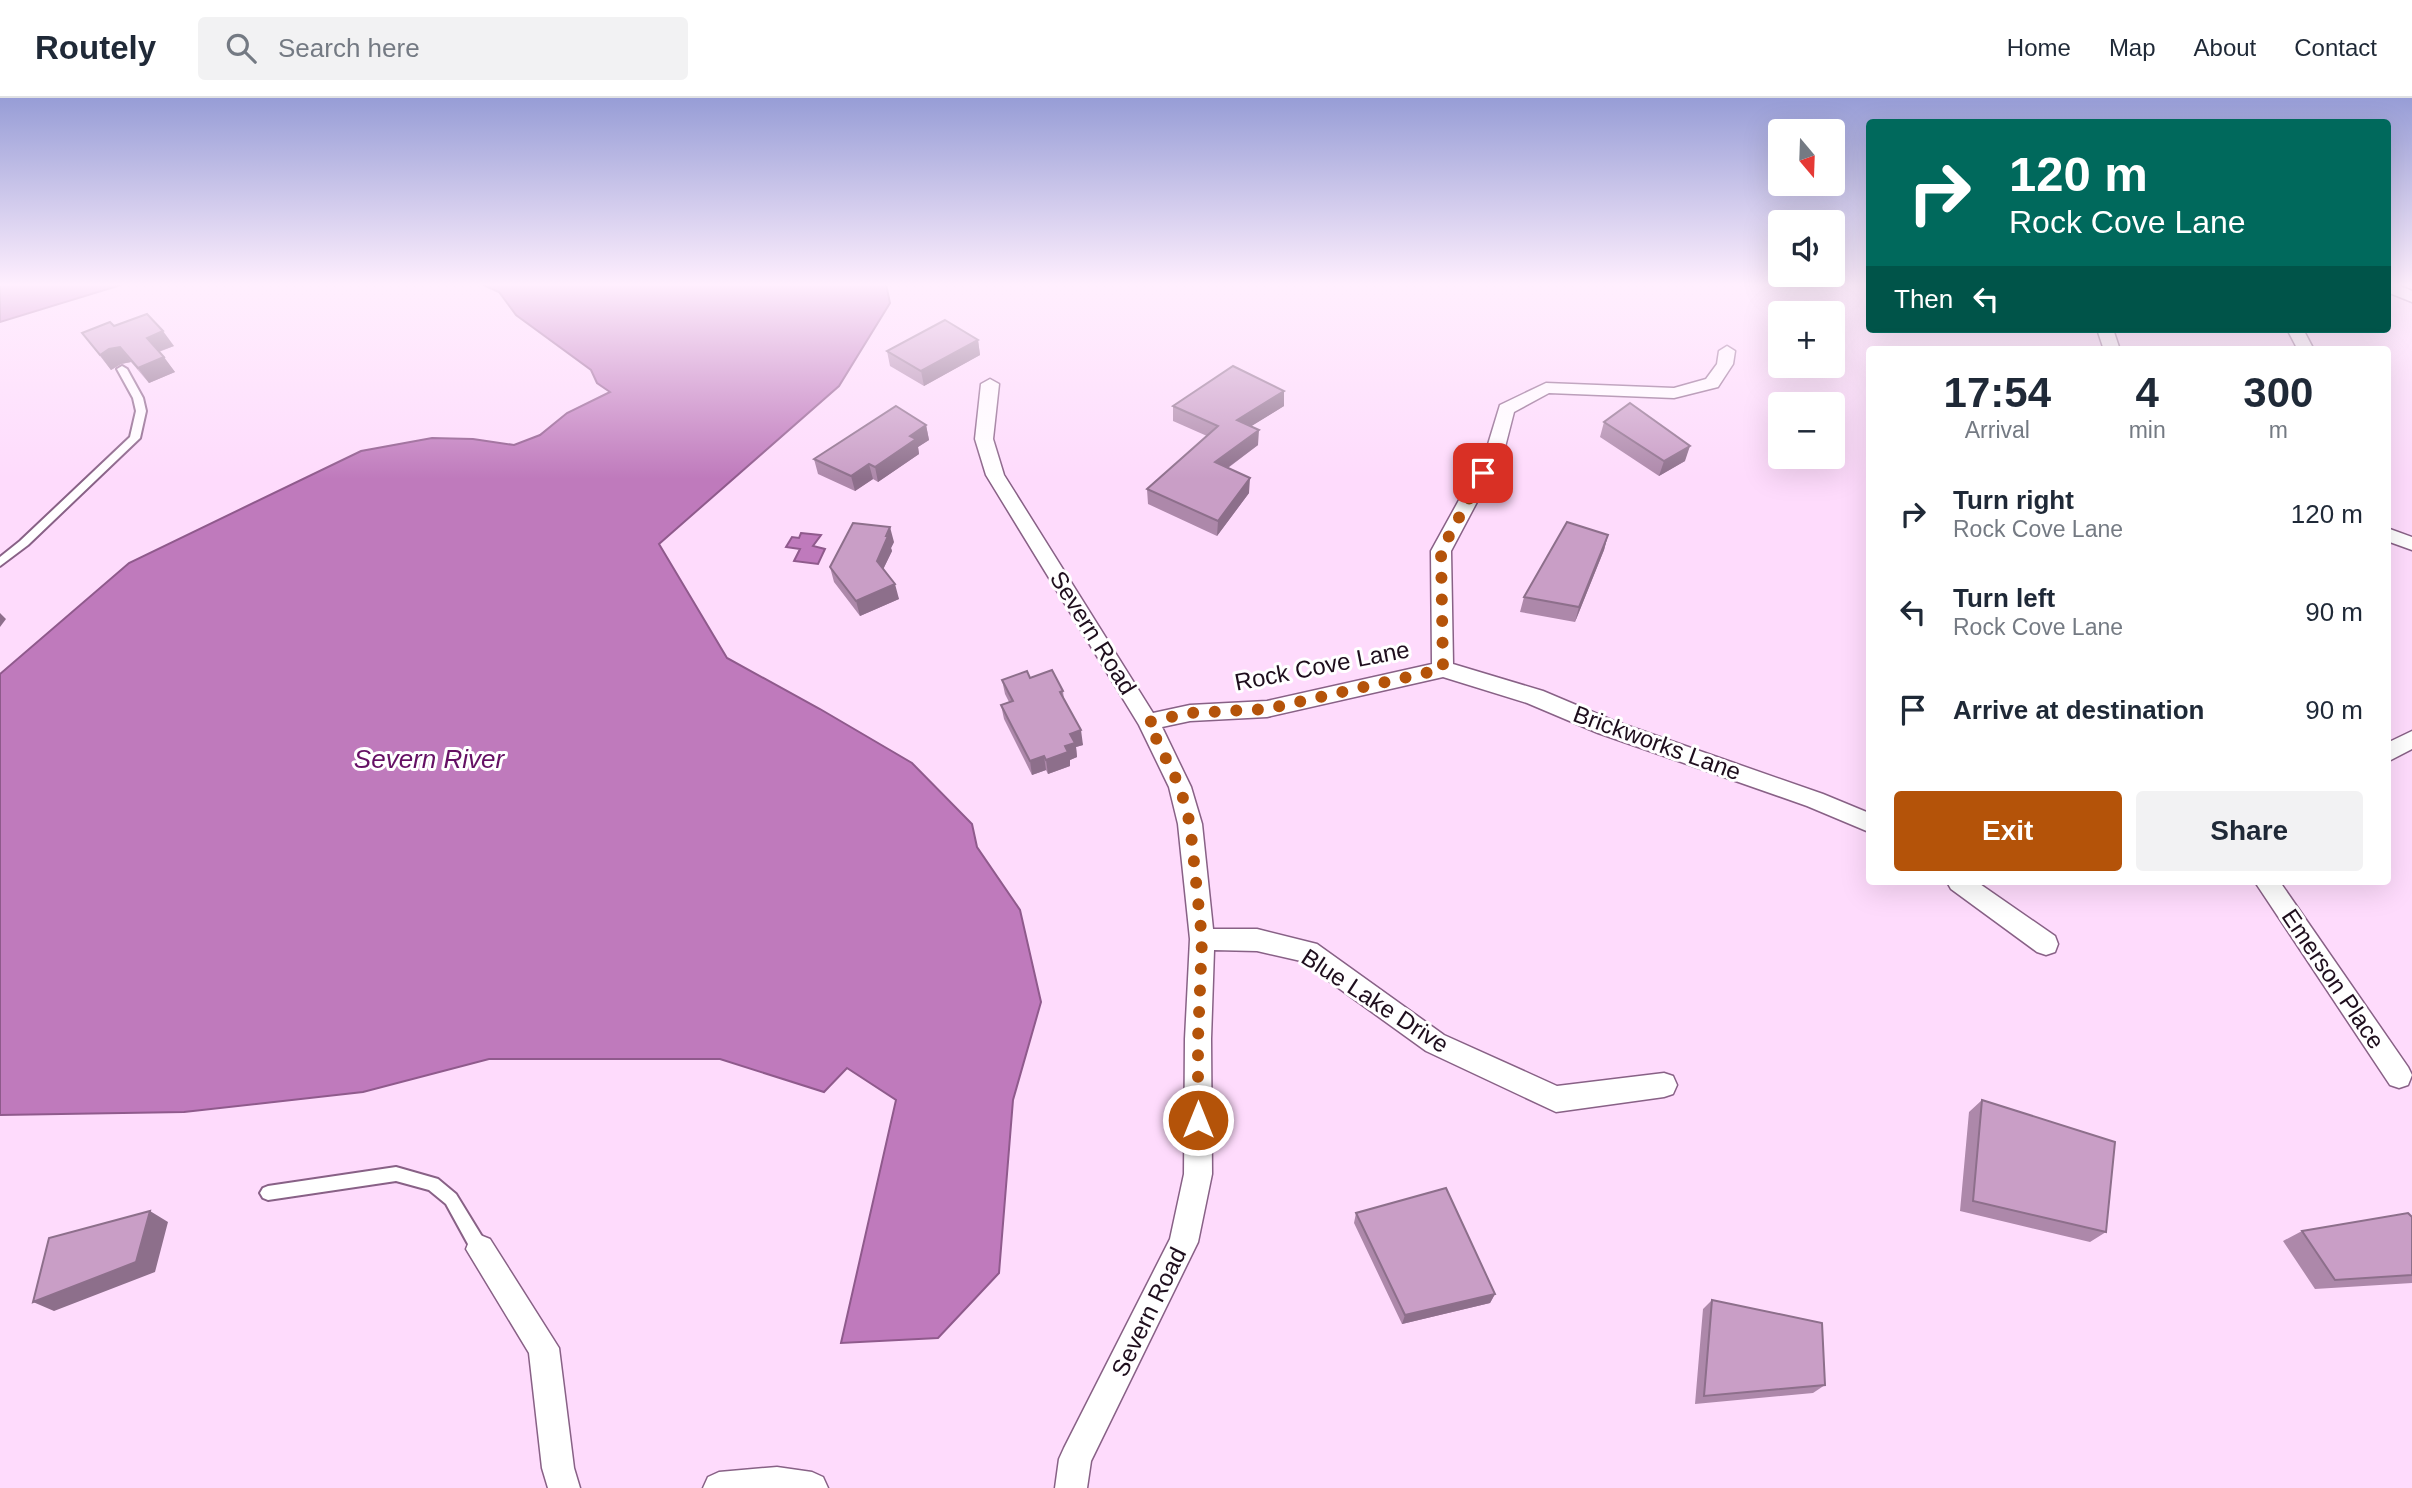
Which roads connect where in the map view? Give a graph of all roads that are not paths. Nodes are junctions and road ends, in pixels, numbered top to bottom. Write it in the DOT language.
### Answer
graph roads {
  1 [pos="1727,351"];
  2 [pos="122,369"];
  3 [pos="990,384"];
  4 [pos="2391,536"];
  5 [pos="2412,544"];
  6 [pos="0,562"];
  7 [pos="1443,669"];
  8 [pos="1148,722"];
  9 [pos="2412,739"];
  10 [pos="2391,751"];
  11 [pos="1866,822"];
  12 [pos="1963,885"];
  13 [pos="2269,885"];
  14 [pos="1202,939"];
  15 [pos="2046,944"];
  16 [pos="2399,1076"];
  17 [pos="1664,1085"];
  18 [pos="268,1193"];
  19 [pos="480,1249"];
  20 [pos="564,1488"];
  21 [pos="719,1488"];
  22 [pos="812,1488"];
  23 [pos="1071,1488"];
  1 -- 7 [label="street, Rock Cove Lane"];
  2 -- 6 [label="lane"];
  3 -- 8 [label="street, Severn Road"];
  4 -- 5 [label="street"];
  7 -- 8 [label="street, Rock Cove Lane"];
  7 -- 11 [label="street, Brickworks Lane"];
  8 -- 14 [label="street, Severn Road"];
  9 -- 10 [label="street"];
  12 -- 15 [label="street"];
  13 -- 16 [label="street, Emerson Place"];
  14 -- 17 [label="street, Blue Lake Drive"];
  14 -- 23 [label="street, Severn Road"];
  18 -- 19 [label="lane"];
  19 -- 20 [label="street"];
  21 -- 22 [label="street"];
}
